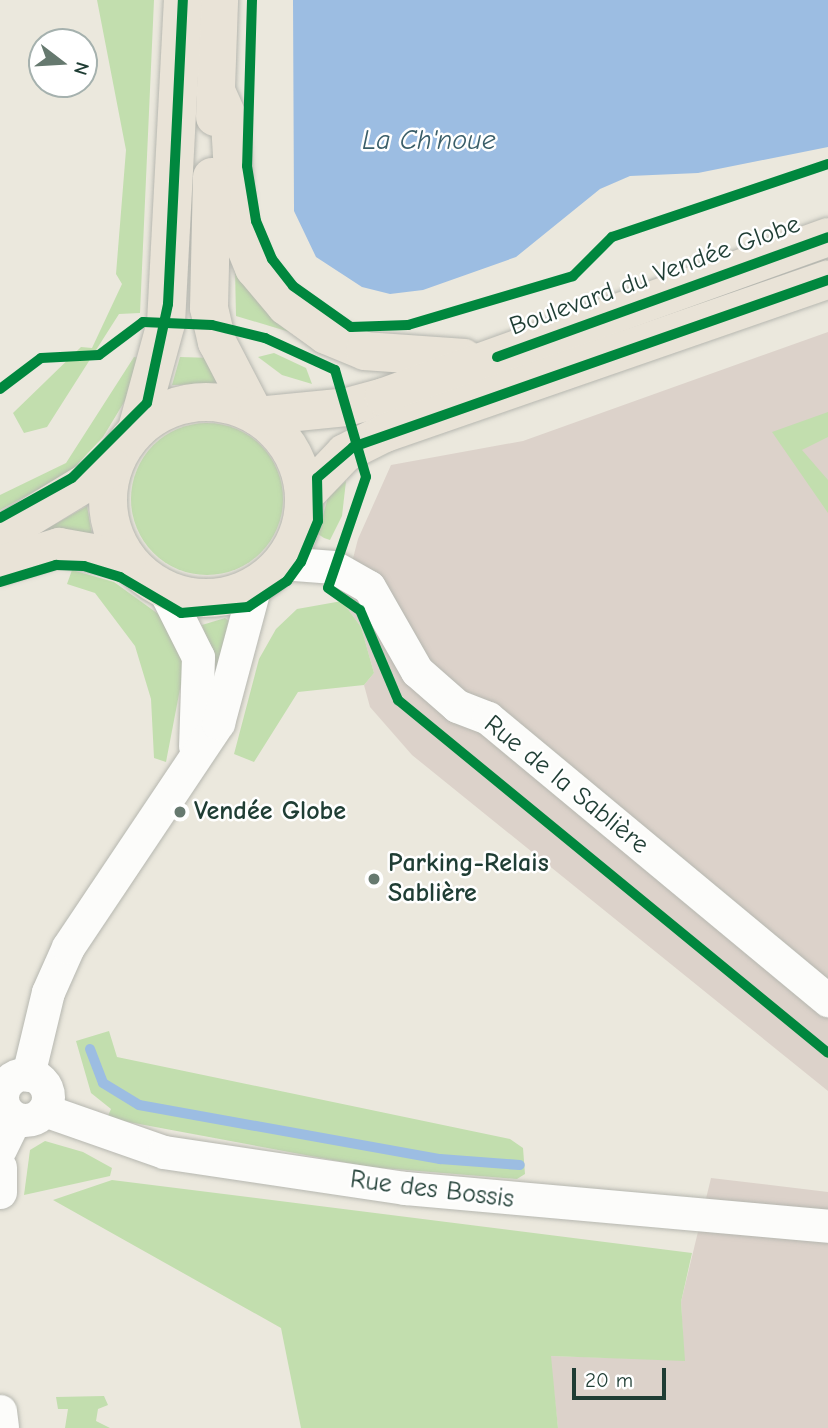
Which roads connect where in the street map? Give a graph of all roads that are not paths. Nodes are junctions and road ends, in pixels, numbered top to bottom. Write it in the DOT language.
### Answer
graph roads {
  1 [pos="183,0"];
  2 [pos="219,0"];
  3 [pos="216,91"];
  4 [pos="828,237"];
  5 [pos="828,280"];
  6 [pos="497,357"];
  7 [pos="256,414"];
  8 [pos="137,429"];
  9 [pos="112,467"];
  10 [pos="304,496"];
  11 [pos="0,535"];
  12 [pos="127,559"];
  13 [pos="0,565"];
  14 [pos="268,574"];
  15 [pos="164,589"];
  16 [pos="193,760"];
  17 [pos="828,999"];
  18 [pos="29,1114"];
  19 [pos="0,1149"];
  20 [pos="0,1167"];
  21 [pos="0,1192"];
  22 [pos="828,1226"];
  23 [pos="0,1411"];
  24 [pos="2,1428"];
  1 -- 8 [label="main road"];
  2 -- 3 [label="main road"];
  3 -- 6 [label="main road"];
  3 -- 7 [label="main road"];
  4 -- 6 [label="main road, Boulevard du Vendée Globe"];
  5 -- 10 [label="main road"];
  6 -- 7 [label="main road, Boulevard du Vendée Globe"];
  7 -- 8 [label="main road"];
  7 -- 10 [label="main road"];
  8 -- 9 [label="main road"];
  9 -- 11 [label="main road"];
  9 -- 12 [label="main road"];
  10 -- 14 [label="main road"];
  12 -- 13 [label="main road"];
  12 -- 15 [label="main road"];
  14 -- 15 [label="main road"];
  14 -- 16 [label="street"];
  14 -- 17 [label="street, Rue de la Sablière"];
  15 -- 16 [label="street"];
  16 -- 18 [label="street"];
  18 -- 19 [label="street"];
  18 -- 22 [label="street, Rue des Bossis"];
  20 -- 21 [label="street"];
  23 -- 24 [label="street"];
}
